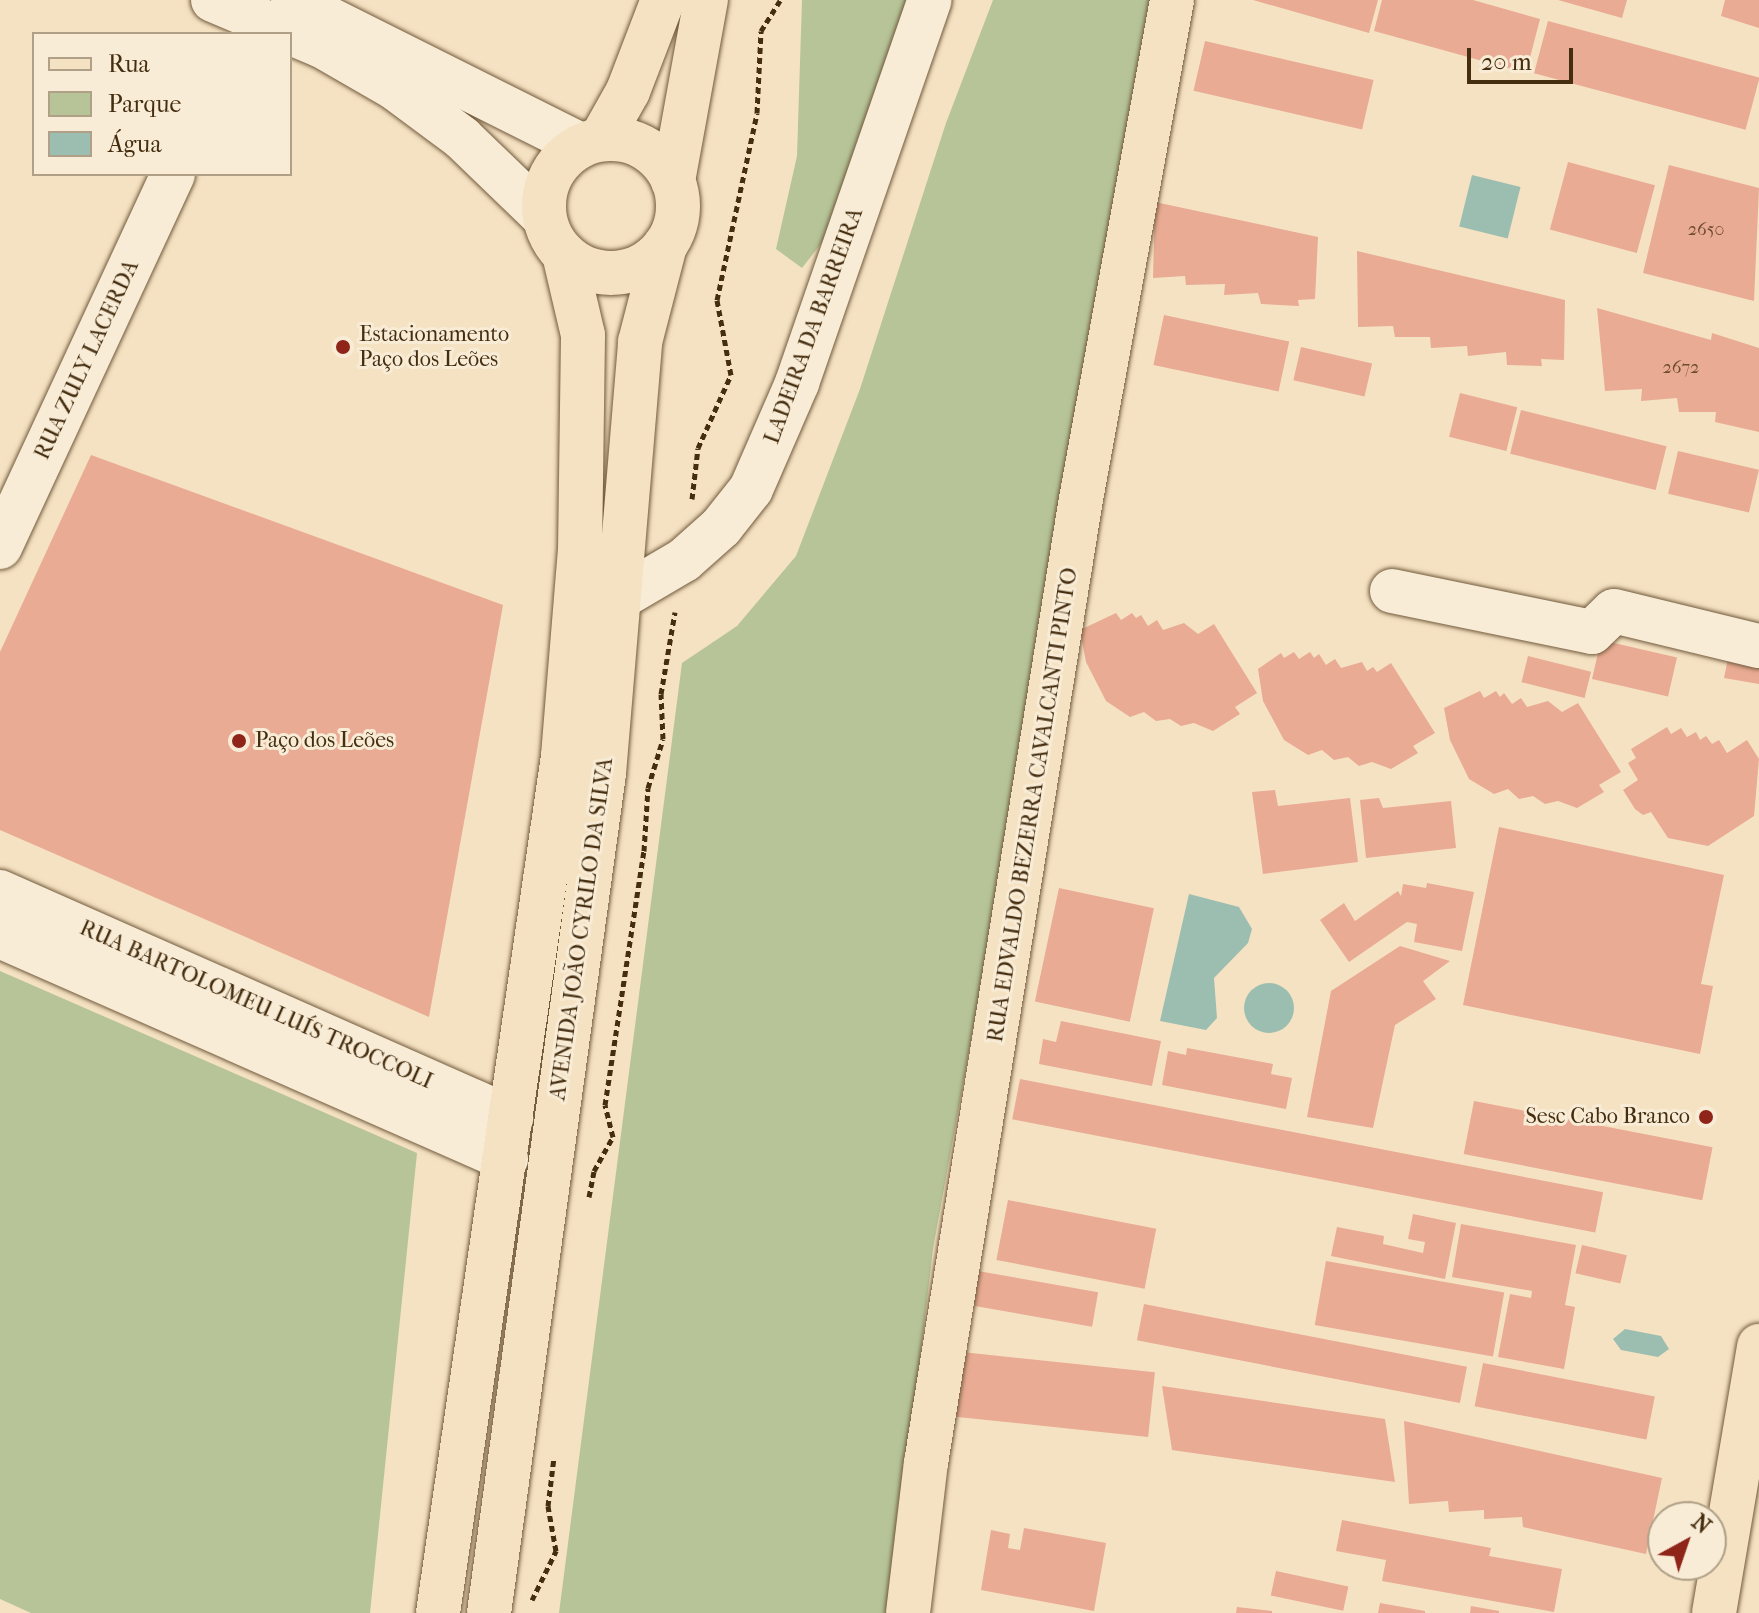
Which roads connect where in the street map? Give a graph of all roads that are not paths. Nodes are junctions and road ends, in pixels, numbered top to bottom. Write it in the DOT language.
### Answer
graph roads {
  1 [pos="291,0"];
  2 [pos="663,0"];
  3 [pos="706,0"];
  4 [pos="930,0"];
  5 [pos="1172,0"];
  6 [pos="233,16"];
  7 [pos="280,32"];
  8 [pos="292,36"];
  9 [pos="591,142"];
  10 [pos="172,176"];
  11 [pos="673,181"];
  12 [pos="554,235"];
  13 [pos="665,245"];
  14 [pos="0,547"];
  15 [pos="1392,591"];
  16 [pos="621,597"];
  17 [pos="1759,646"];
  18 [pos="0,892"];
  19 [pos="0,936"];
  20 [pos="508,1138"];
  21 [pos="1759,1346"];
  22 [pos="438,1613"];
  23 [pos="489,1613"];
  24 [pos="908,1613"];
  25 [pos="1714,1613"];
  1 -- 9 [label="street"];
  2 -- 9 [label="main road"];
  3 -- 11 [label="main road"];
  4 -- 16 [label="street, LADEIRA DA BARREIRA"];
  5 -- 24 [label="main road, RUA EDVALDO BEZERRA CAVALCANTI PINTO"];
  6 -- 7 [label="street"];
  8 -- 12 [label="street"];
  9 -- 11 [label="main road"];
  9 -- 12 [label="main road"];
  10 -- 14 [label="street, RUA ZULY LACERDA"];
  11 -- 13 [label="main road"];
  12 -- 13 [label="main road"];
  12 -- 20 [label="main road, AVENIDA JOÃO CYRILO DA SILVA"];
  13 -- 16 [label="main road, AVENIDA JOÃO CYRILO DA SILVA"];
  15 -- 17 [label="street"];
  16 -- 23 [label="main road, AVENIDA JOÃO CYRILO DA SILVA"];
  18 -- 20 [label="street, RUA BARTOLOMEU LUÍS TROCCOLI"];
  19 -- 20 [label="street, RUA BARTOLOMEU LUÍS TROCCOLI"];
  20 -- 22 [label="main road, AVENIDA JOÃO CYRILO DA SILVA"];
  21 -- 25 [label="main road"];
}
